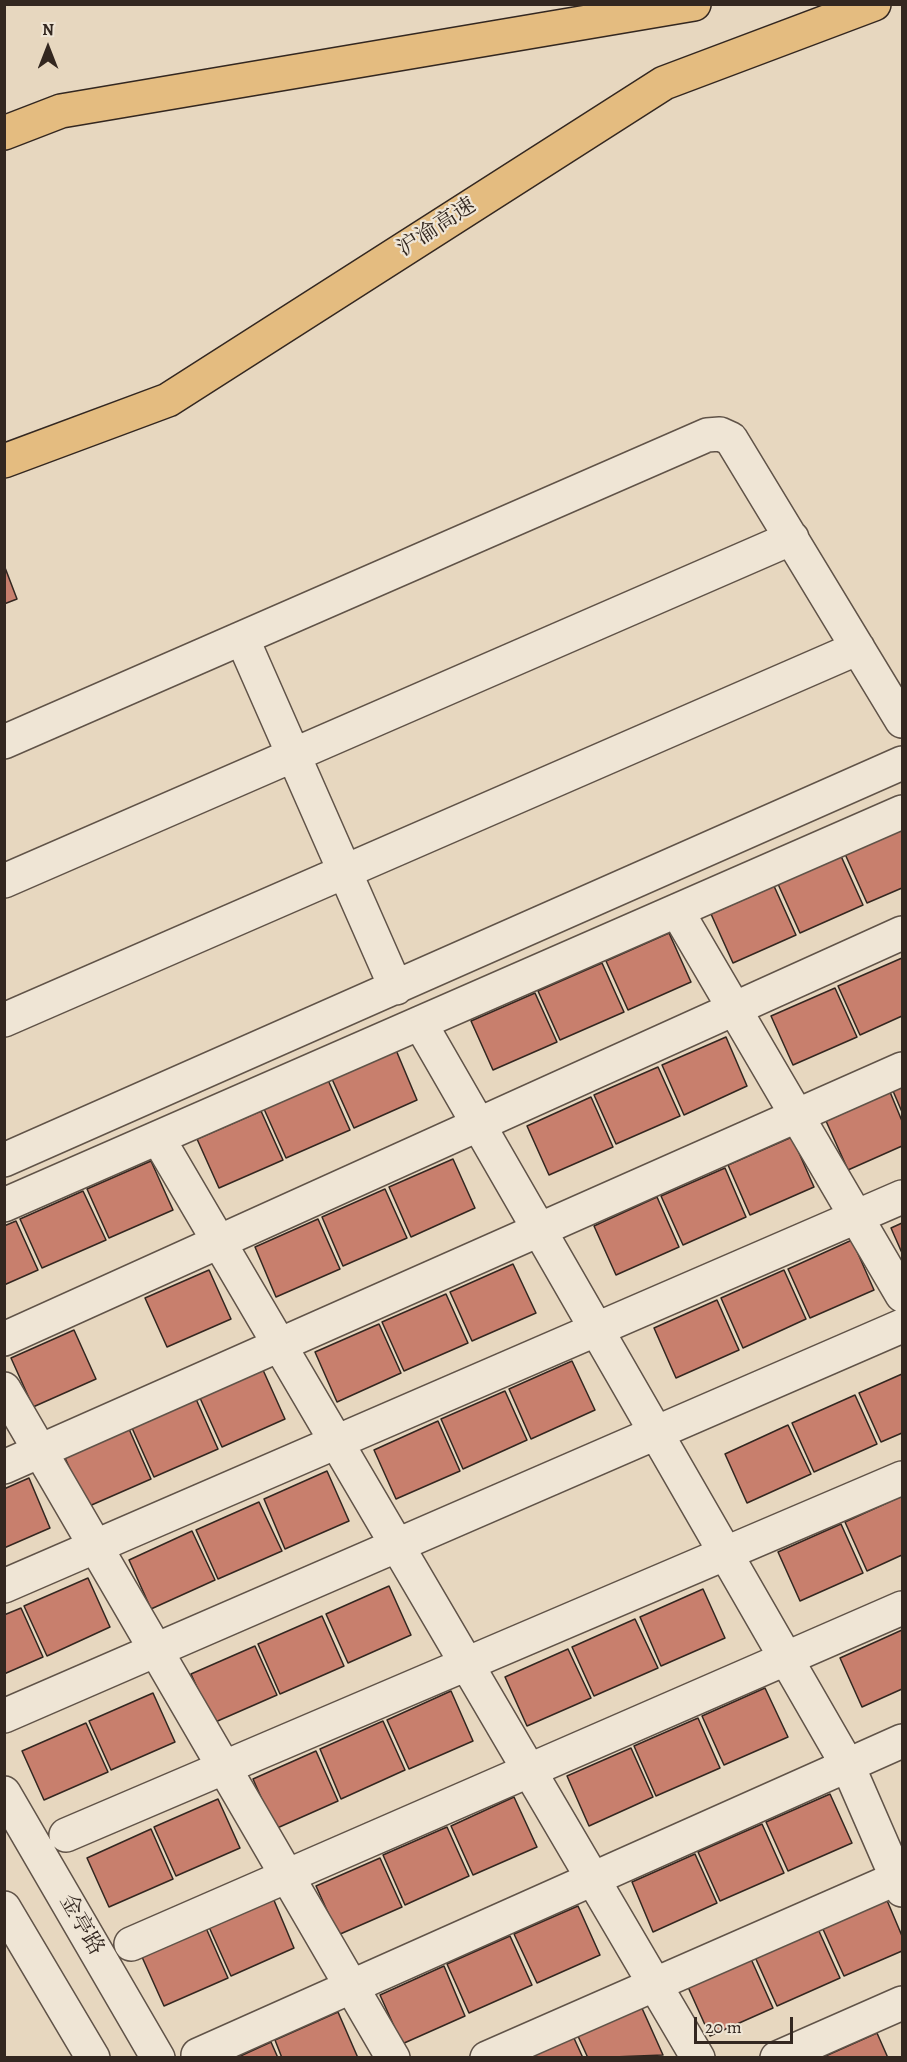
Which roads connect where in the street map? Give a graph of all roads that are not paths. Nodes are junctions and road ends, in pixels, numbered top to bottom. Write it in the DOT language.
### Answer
graph roads {
  1 [pos="694,4"];
  2 [pos="874,4"];
  3 [pos="4,133"];
  4 [pos="4,461"];
  5 [pos="792,538"];
  6 [pos="242,638"];
  7 [pos="858,648"];
  8 [pos="903,721"];
  9 [pos="4,742"];
  10 [pos="293,756"];
  11 [pos="903,763"];
  12 [pos="903,812"];
  13 [pos="344,872"];
  14 [pos="4,881"];
  15 [pos="677,911"];
  16 [pos="903,933"];
  17 [pos="396,988"];
  18 [pos="735,1009"];
  19 [pos="4,1020"];
  20 [pos="420,1023"];
  21 [pos="903,1069"];
  22 [pos="797,1116"];
  23 [pos="478,1125"];
  24 [pos="158,1138"];
  25 [pos="4,1160"];
  26 [pos="903,1197"];
  27 [pos="4,1205"];
  28 [pos="856,1217"];
  29 [pos="539,1230"];
  30 [pos="219,1242"];
  31 [pos="903,1295"];
  32 [pos="903,1326"];
  33 [pos="596,1329"];
  34 [pos="4,1339"];
  35 [pos="280,1345"];
  36 [pos="4,1389"];
  37 [pos="656,1433"];
  38 [pos="337,1442"];
  39 [pos="40,1451"];
  40 [pos="4,1467"];
  41 [pos="903,1478"];
  42 [pos="96,1546"];
  43 [pos="398,1546"];
  44 [pos="725,1553"];
  45 [pos="4,1586"];
  46 [pos="903,1608"];
  47 [pos="156,1651"];
  48 [pos="786,1659"];
  49 [pos="467,1664"];
  50 [pos="4,1716"];
  51 [pos="903,1742"];
  52 [pos="848,1766"];
  53 [pos="224,1767"];
  54 [pos="530,1770"];
  55 [pos="4,1793"];
  56 [pos="66,1835"];
  57 [pos="287,1876"];
  58 [pos="593,1879"];
  59 [pos="901,1882"];
  60 [pos="4,1908"];
  61 [pos="131,1944"];
  62 [pos="15,1947"];
  63 [pos="655,1984"];
  64 [pos="352,1987"];
  65 [pos="903,2003"];
  66 [pos="198,2055"];
  67 [pos="93,2058"];
  68 [pos="159,2058"];
  69 [pos="393,2058"];
  70 [pos="487,2058"];
  71 [pos="698,2058"];
  72 [pos="777,2058"];
  1 -- 3 [label="highway"];
  2 -- 4 [label="highway, 沪渝高速"];
  5 -- 6 [label="street"];
  5 -- 7 [label="street"];
  5 -- 10 [label="street"];
  6 -- 9 [label="street"];
  6 -- 10 [label="street"];
  7 -- 8 [label="street"];
  7 -- 13 [label="street"];
  10 -- 13 [label="street"];
  10 -- 14 [label="street"];
  11 -- 17 [label="street"];
  12 -- 15 [label="street"];
  13 -- 17 [label="street"];
  13 -- 19 [label="street"];
  15 -- 18 [label="street"];
  15 -- 20 [label="street"];
  16 -- 18 [label="street"];
  17 -- 25 [label="street"];
  18 -- 22 [label="street"];
  18 -- 23 [label="street"];
  20 -- 23 [label="street"];
  20 -- 24 [label="street"];
  21 -- 22 [label="street"];
  22 -- 28 [label="street"];
  22 -- 29 [label="street"];
  23 -- 29 [label="street"];
  23 -- 30 [label="street"];
  24 -- 27 [label="street"];
  24 -- 30 [label="street"];
  26 -- 28 [label="street"];
  28 -- 31 [label="street"];
  28 -- 33 [label="street"];
  29 -- 33 [label="street"];
  29 -- 35 [label="street"];
  30 -- 34 [label="street"];
  30 -- 35 [label="street"];
  32 -- 37 [label="street"];
  33 -- 37 [label="street"];
  33 -- 38 [label="street"];
  35 -- 38 [label="street"];
  35 -- 39 [label="street"];
  36 -- 39 [label="street"];
  37 -- 43 [label="street"];
  37 -- 44 [label="street"];
  38 -- 42 [label="street"];
  38 -- 43 [label="street"];
  39 -- 40 [label="street"];
  39 -- 42 [label="street"];
  41 -- 44 [label="street"];
  42 -- 45 [label="street"];
  42 -- 47 [label="street"];
  43 -- 47 [label="street"];
  43 -- 49 [label="street"];
  44 -- 48 [label="street"];
  44 -- 49 [label="street"];
  46 -- 48 [label="street"];
  47 -- 50 [label="street"];
  47 -- 53 [label="street"];
  48 -- 52 [label="street"];
  48 -- 54 [label="street"];
  49 -- 53 [label="street"];
  49 -- 54 [label="street"];
  51 -- 52 [label="street"];
  52 -- 58 [label="street"];
  52 -- 59 [label="street"];
  53 -- 56 [label="street"];
  53 -- 57 [label="street"];
  54 -- 57 [label="street"];
  54 -- 58 [label="street"];
  55 -- 68 [label="street, 金亭路"];
  57 -- 61 [label="street"];
  57 -- 64 [label="street"];
  58 -- 63 [label="street"];
  58 -- 64 [label="street"];
  59 -- 63 [label="street"];
  60 -- 62 [label="street"];
  62 -- 67 [label="street"];
  63 -- 70 [label="street"];
  63 -- 71 [label="street"];
  64 -- 66 [label="street"];
  64 -- 69 [label="street"];
  65 -- 72 [label="street"];
}
